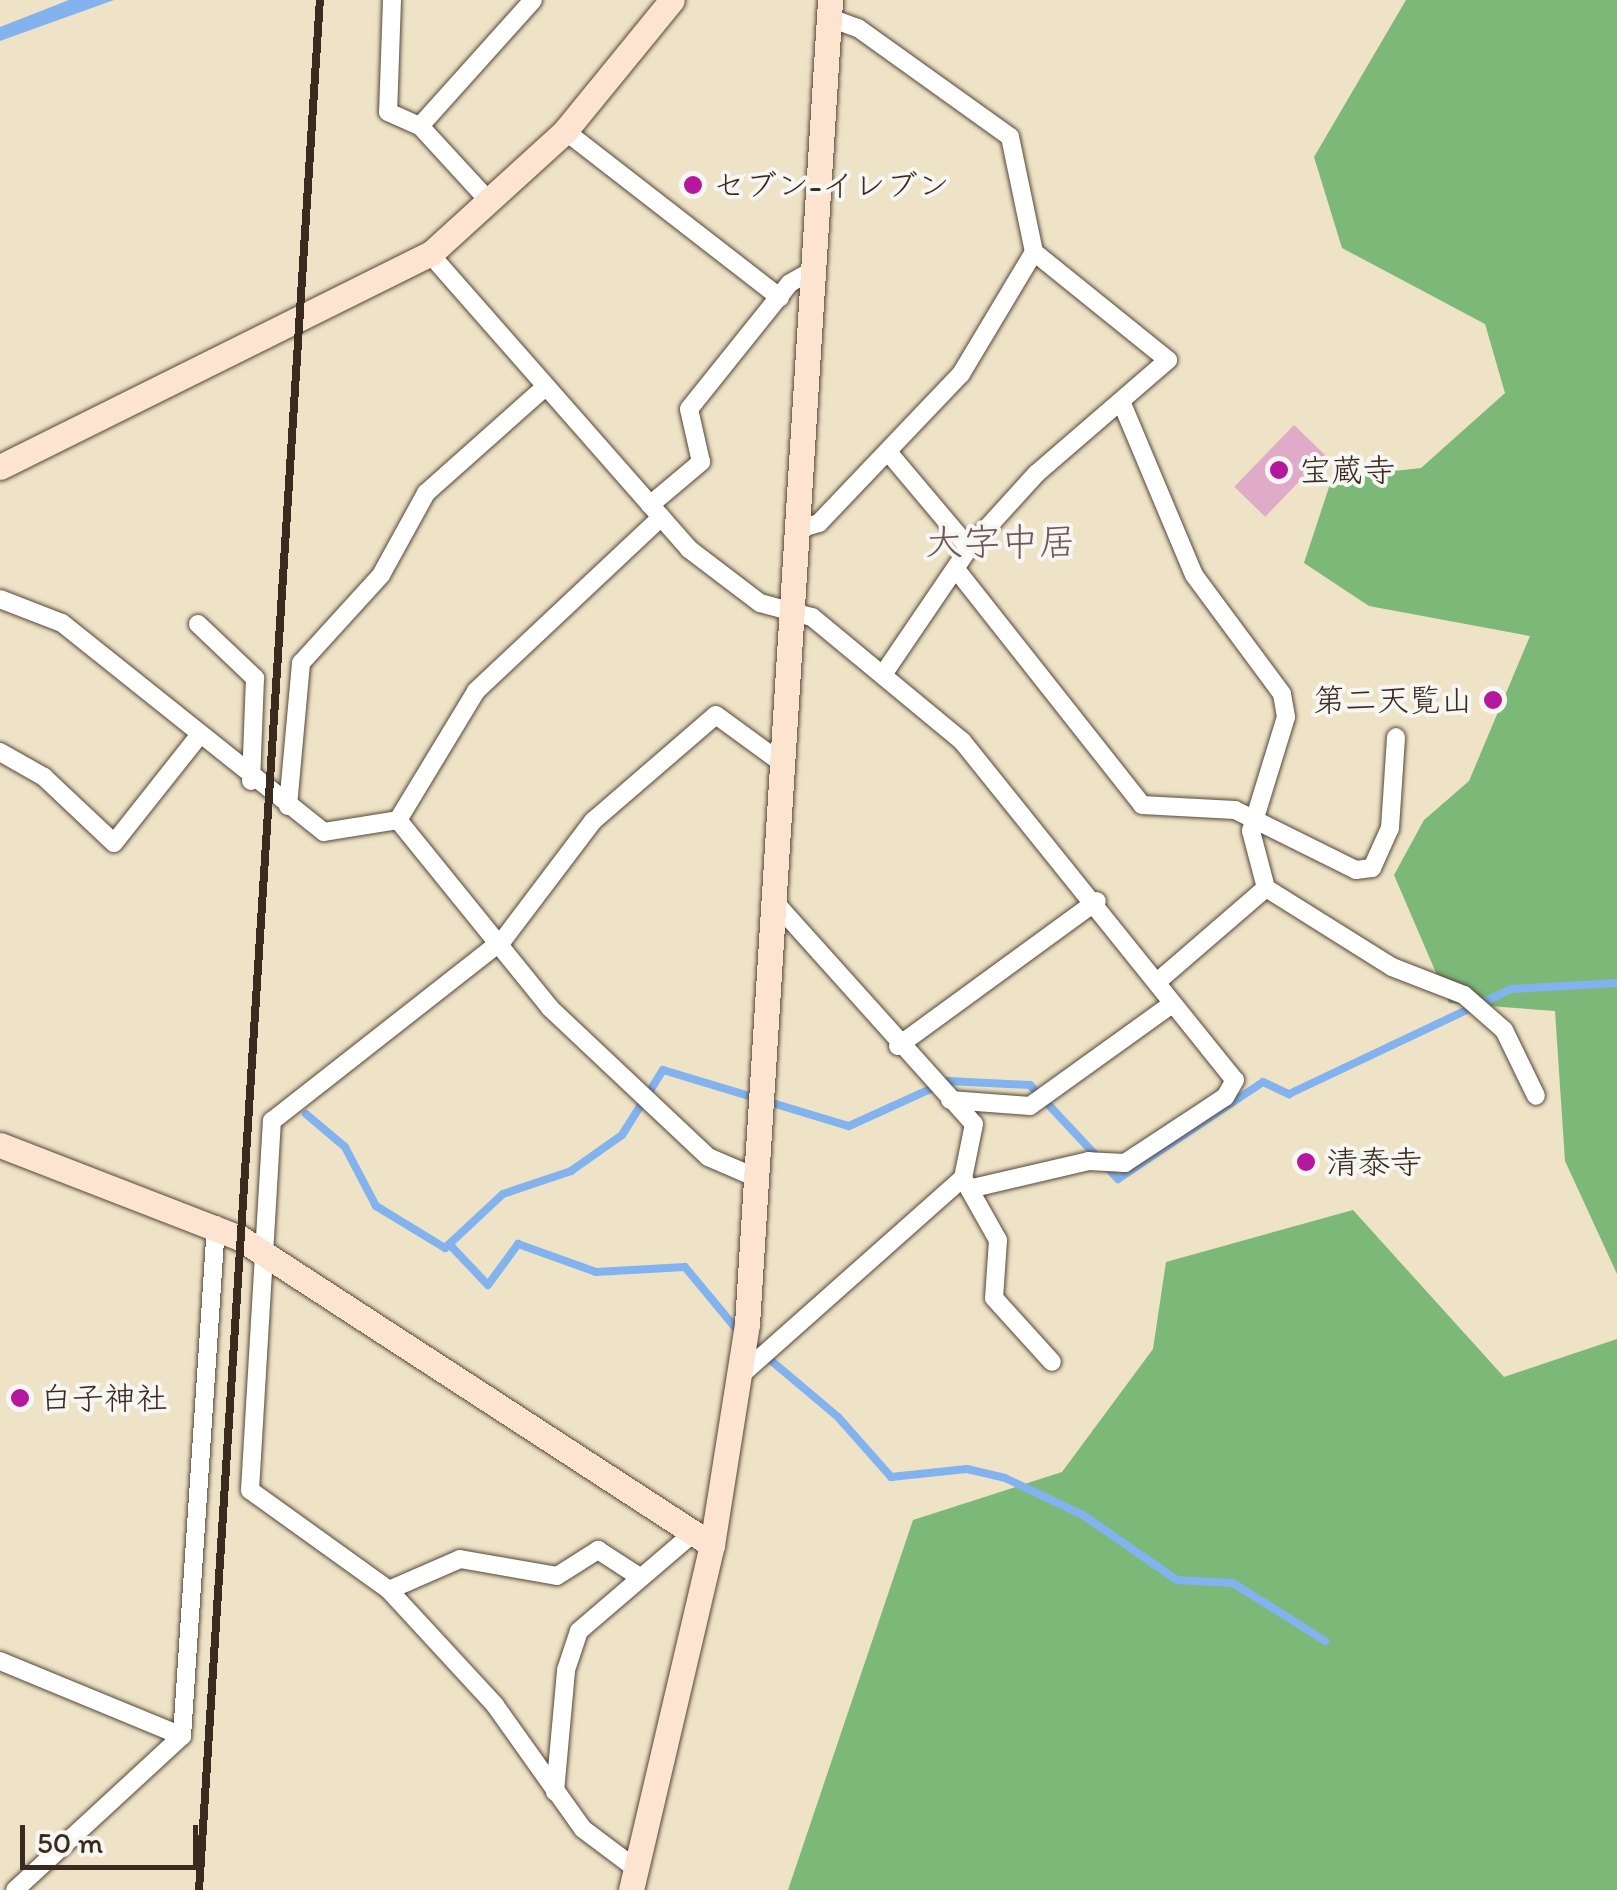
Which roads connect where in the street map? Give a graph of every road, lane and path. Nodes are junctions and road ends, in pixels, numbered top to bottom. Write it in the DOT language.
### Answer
graph roads {
  1 [pos="392,0"];
  2 [pos="534,0"];
  3 [pos="672,0"];
  4 [pos="806,0"];
  5 [pos="830,9"];
  6 [pos="420,126"];
  7 [pos="564,131"];
  8 [pos="490,202"];
  9 [pos="1034,252"];
  10 [pos="430,254"];
  11 [pos="812,271"];
  12 [pos="780,298"];
  13 [pos="544,388"];
  14 [pos="1124,406"];
  15 [pos="889,453"];
  16 [pos="0,466"];
  17 [pos="656,511"];
  18 [pos="796,530"];
  19 [pos="969,548"];
  20 [pos="959,573"];
  21 [pos="0,599"];
  22 [pos="789,610"];
  23 [pos="198,624"];
  24 [pos="884,672"];
  25 [pos="198,737"];
  26 [pos="1396,737"];
  27 [pos="0,752"];
  28 [pos="779,761"];
  29 [pos="251,781"];
  30 [pos="288,806"];
  31 [pos="1254,816"];
  32 [pos="398,820"];
  33 [pos="1266,888"];
  34 [pos="772,899"];
  35 [pos="1097,901"];
  36 [pos="503,940"];
  37 [pos="1157,982"];
  38 [pos="1172,1004"];
  39 [pos="898,1046"];
  40 [pos="1536,1096"];
  41 [pos="950,1100"];
  42 [pos="0,1145"];
  43 [pos="757,1178"];
  44 [pos="966,1184"];
  45 [pos="216,1226"];
  46 [pos="262,1252"];
  47 [pos="1052,1362"];
  48 [pos="742,1374"];
  49 [pos="701,1540"];
  50 [pos="638,1576"];
  51 [pos="389,1590"];
  52 [pos="0,1661"];
  53 [pos="182,1736"];
  54 [pos="554,1792"];
  55 [pos="633,1879"];
  56 [pos="15,1890"];
  1 -- 6 [label="street"];
  2 -- 6 [label="street"];
  3 -- 7 [label="street"];
  4 -- 5 [label="street"];
  5 -- 9 [label="street"];
  5 -- 11 [label="street"];
  6 -- 8 [label="street"];
  7 -- 8 [label="street"];
  7 -- 12 [label="street"];
  8 -- 10 [label="street"];
  9 -- 14 [label="street"];
  9 -- 15 [label="street"];
  10 -- 13 [label="street"];
  10 -- 16 [label="street"];
  11 -- 12 [label="street"];
  11 -- 18 [label="street"];
  12 -- 17 [label="street"];
  13 -- 17 [label="street"];
  13 -- 30 [label="street"];
  14 -- 19 [label="street"];
  14 -- 31 [label="street"];
  15 -- 18 [label="street"];
  15 -- 19 [label="street"];
  17 -- 22 [label="street"];
  17 -- 32 [label="street"];
  18 -- 22 [label="street"];
  19 -- 20 [label="street"];
  20 -- 24 [label="street"];
  20 -- 31 [label="street"];
  21 -- 25 [label="street"];
  22 -- 24 [label="street"];
  22 -- 28 [label="street"];
  23 -- 29 [label="street"];
  24 -- 35 [label="street"];
  25 -- 27 [label="street"];
  25 -- 29 [label="street"];
  26 -- 31 [label="street"];
  28 -- 34 [label="street"];
  28 -- 36 [label="street"];
  29 -- 30 [label="street"];
  30 -- 32 [label="street"];
  31 -- 33 [label="street"];
  32 -- 36 [label="street"];
  33 -- 37 [label="street"];
  33 -- 40 [label="street"];
  34 -- 39 [label="street"];
  34 -- 43 [label="street"];
  35 -- 37 [label="street"];
  35 -- 39 [label="street"];
  36 -- 43 [label="street"];
  36 -- 46 [label="street"];
  37 -- 38 [label="street"];
  38 -- 41 [label="street"];
  38 -- 44 [label="street"];
  39 -- 41 [label="street"];
  41 -- 44 [label="street"];
  42 -- 45 [label="street"];
  43 -- 48 [label="street"];
  44 -- 47 [label="street"];
  44 -- 48 [label="street"];
  45 -- 46 [label="street"];
  45 -- 53 [label="street"];
  46 -- 49 [label="street"];
  46 -- 51 [label="street"];
  48 -- 49 [label="street"];
  49 -- 50 [label="street"];
  49 -- 55 [label="street"];
  50 -- 51 [label="street"];
  50 -- 54 [label="street"];
  51 -- 54 [label="street"];
  52 -- 53 [label="street"];
  53 -- 56 [label="street"];
  54 -- 55 [label="street"];
}
